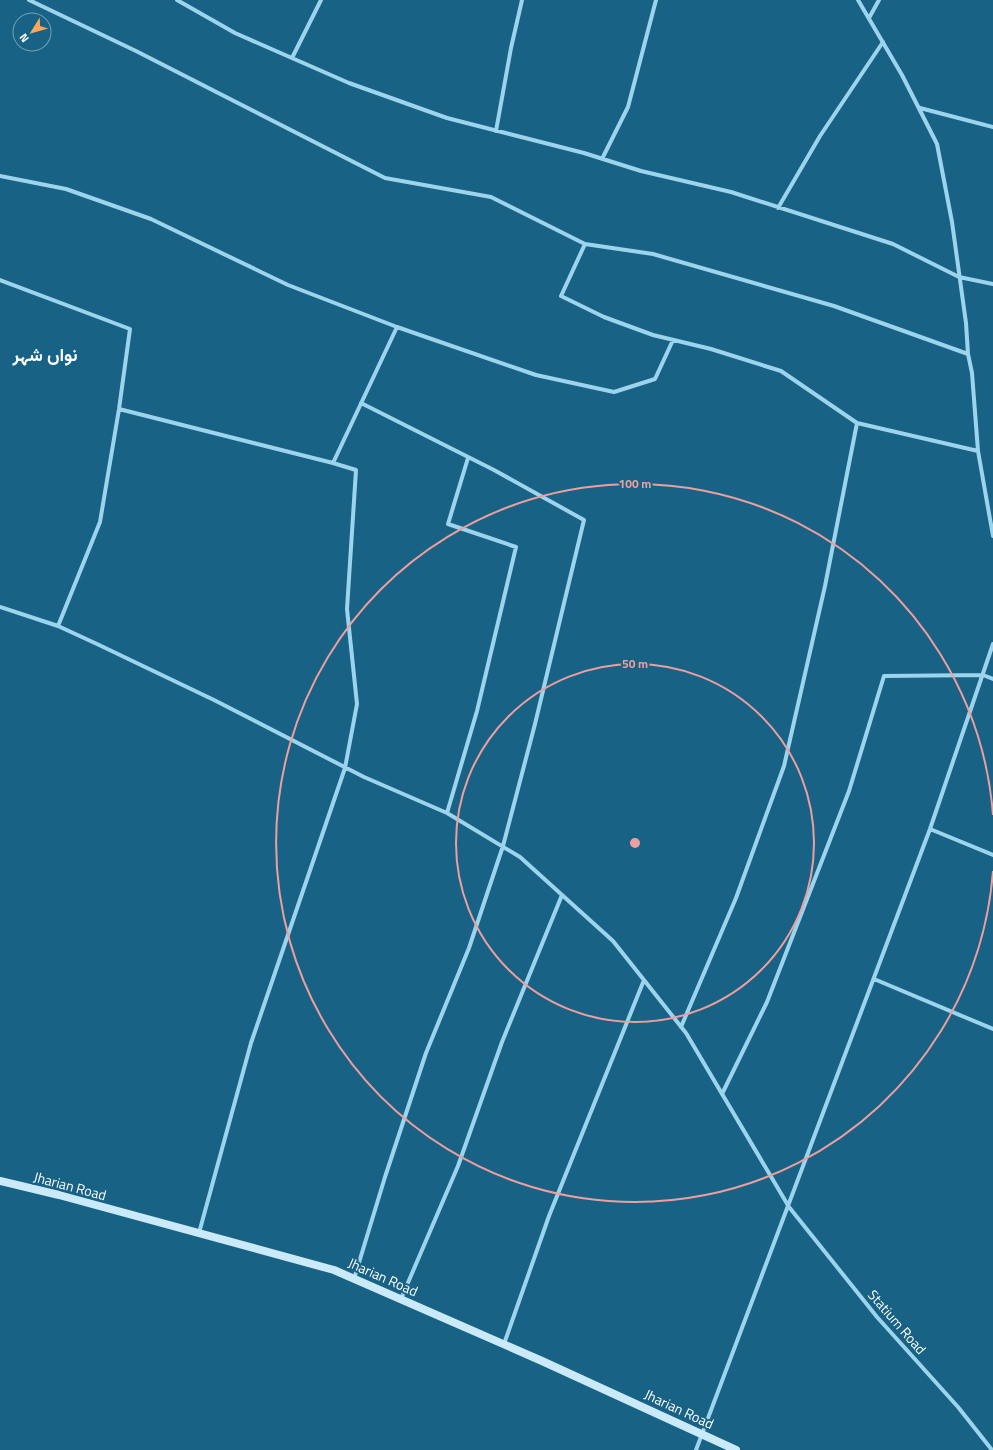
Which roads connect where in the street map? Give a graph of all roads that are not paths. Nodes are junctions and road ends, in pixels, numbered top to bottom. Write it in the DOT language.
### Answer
graph roads {
  1 [pos="29,0"];
  2 [pos="177,0"];
  3 [pos="321,0"];
  4 [pos="522,0"];
  5 [pos="656,0"];
  6 [pos="858,0"];
  7 [pos="879,0"];
  8 [pos="869,18"];
  9 [pos="883,42"];
  10 [pos="292,58"];
  11 [pos="920,108"];
  12 [pos="993,127"];
  13 [pos="496,131"];
  14 [pos="602,159"];
  15 [pos="0,176"];
  16 [pos="778,208"];
  17 [pos="585,244"];
  18 [pos="960,276"];
  19 [pos="0,280"];
  20 [pos="993,284"];
  21 [pos="397,327"];
  22 [pos="673,340"];
  23 [pos="968,354"];
  24 [pos="361,403"];
  25 [pos="119,409"];
  26 [pos="857,423"];
  27 [pos="978,451"];
  28 [pos="468,458"];
  29 [pos="333,463"];
  30 [pos="992,524"];
  31 [pos="993,536"];
  32 [pos="0,607"];
  33 [pos="58,626"];
  34 [pos="993,644"];
  35 [pos="983,675"];
  36 [pos="993,679"];
  37 [pos="345,768"];
  38 [pos="448,814"];
  39 [pos="930,829"];
  40 [pos="503,846"];
  41 [pos="993,855"];
  42 [pos="562,895"];
  43 [pos="874,979"];
  44 [pos="644,980"];
  45 [pos="681,1026"];
  46 [pos="993,1029"];
  47 [pos="722,1094"];
  48 [pos="0,1181"];
  49 [pos="789,1207"];
  50 [pos="198,1233"];
  51 [pos="354,1279"];
  52 [pos="401,1299"];
  53 [pos="504,1344"];
  54 [pos="702,1434"];
  55 [pos="696,1450"];
  56 [pos="736,1450"];
  57 [pos="992,1450"];
  1 -- 17 [label="street"];
  2 -- 10 [label="street"];
  3 -- 10 [label="street"];
  4 -- 13 [label="street"];
  5 -- 14 [label="street"];
  6 -- 8 [label="street"];
  7 -- 8 [label="street"];
  8 -- 9 [label="street"];
  9 -- 11 [label="street"];
  9 -- 16 [label="street"];
  10 -- 13 [label="street"];
  11 -- 12 [label="street"];
  11 -- 18 [label="street"];
  13 -- 14 [label="street"];
  14 -- 16 [label="street"];
  15 -- 21 [label="street"];
  16 -- 18 [label="street"];
  17 -- 22 [label="street"];
  17 -- 23 [label="street"];
  18 -- 20 [label="street"];
  18 -- 23 [label="street"];
  19 -- 25 [label="street"];
  21 -- 22 [label="street"];
  21 -- 24 [label="street"];
  22 -- 26 [label="street"];
  23 -- 27 [label="street"];
  24 -- 28 [label="street"];
  24 -- 29 [label="street"];
  25 -- 29 [label="street"];
  25 -- 33 [label="street"];
  26 -- 27 [label="street"];
  26 -- 45 [label="street"];
  27 -- 30 [label="street"];
  28 -- 38 [label="street"];
  28 -- 40 [label="street"];
  29 -- 37 [label="street"];
  30 -- 31 [label="street"];
  32 -- 33 [label="street, Statium Road"];
  33 -- 37 [label="street, Statium Road"];
  34 -- 35 [label="street"];
  35 -- 36 [label="street"];
  35 -- 39 [label="street"];
  35 -- 47 [label="street"];
  37 -- 38 [label="street, Statium Road"];
  37 -- 50 [label="street"];
  38 -- 40 [label="street, Statium Road"];
  39 -- 41 [label="street"];
  39 -- 43 [label="street"];
  40 -- 42 [label="street, Statium Road"];
  40 -- 51 [label="street"];
  42 -- 44 [label="street, Statium Road"];
  42 -- 52 [label="street"];
  43 -- 46 [label="street"];
  43 -- 49 [label="street"];
  44 -- 45 [label="street, Statium Road"];
  44 -- 53 [label="street"];
  45 -- 47 [label="street, Statium Road"];
  47 -- 49 [label="street, Statium Road"];
  48 -- 50 [label="street, Jharian Road"];
  49 -- 54 [label="street"];
  49 -- 57 [label="street, Statium Road"];
  50 -- 51 [label="street, Jharian Road"];
  51 -- 52 [label="street, Jharian Road"];
  52 -- 53 [label="street, Jharian Road"];
  53 -- 54 [label="street, Jharian Road"];
  54 -- 55 [label="street"];
  54 -- 56 [label="street, Jharian Road"];
}
